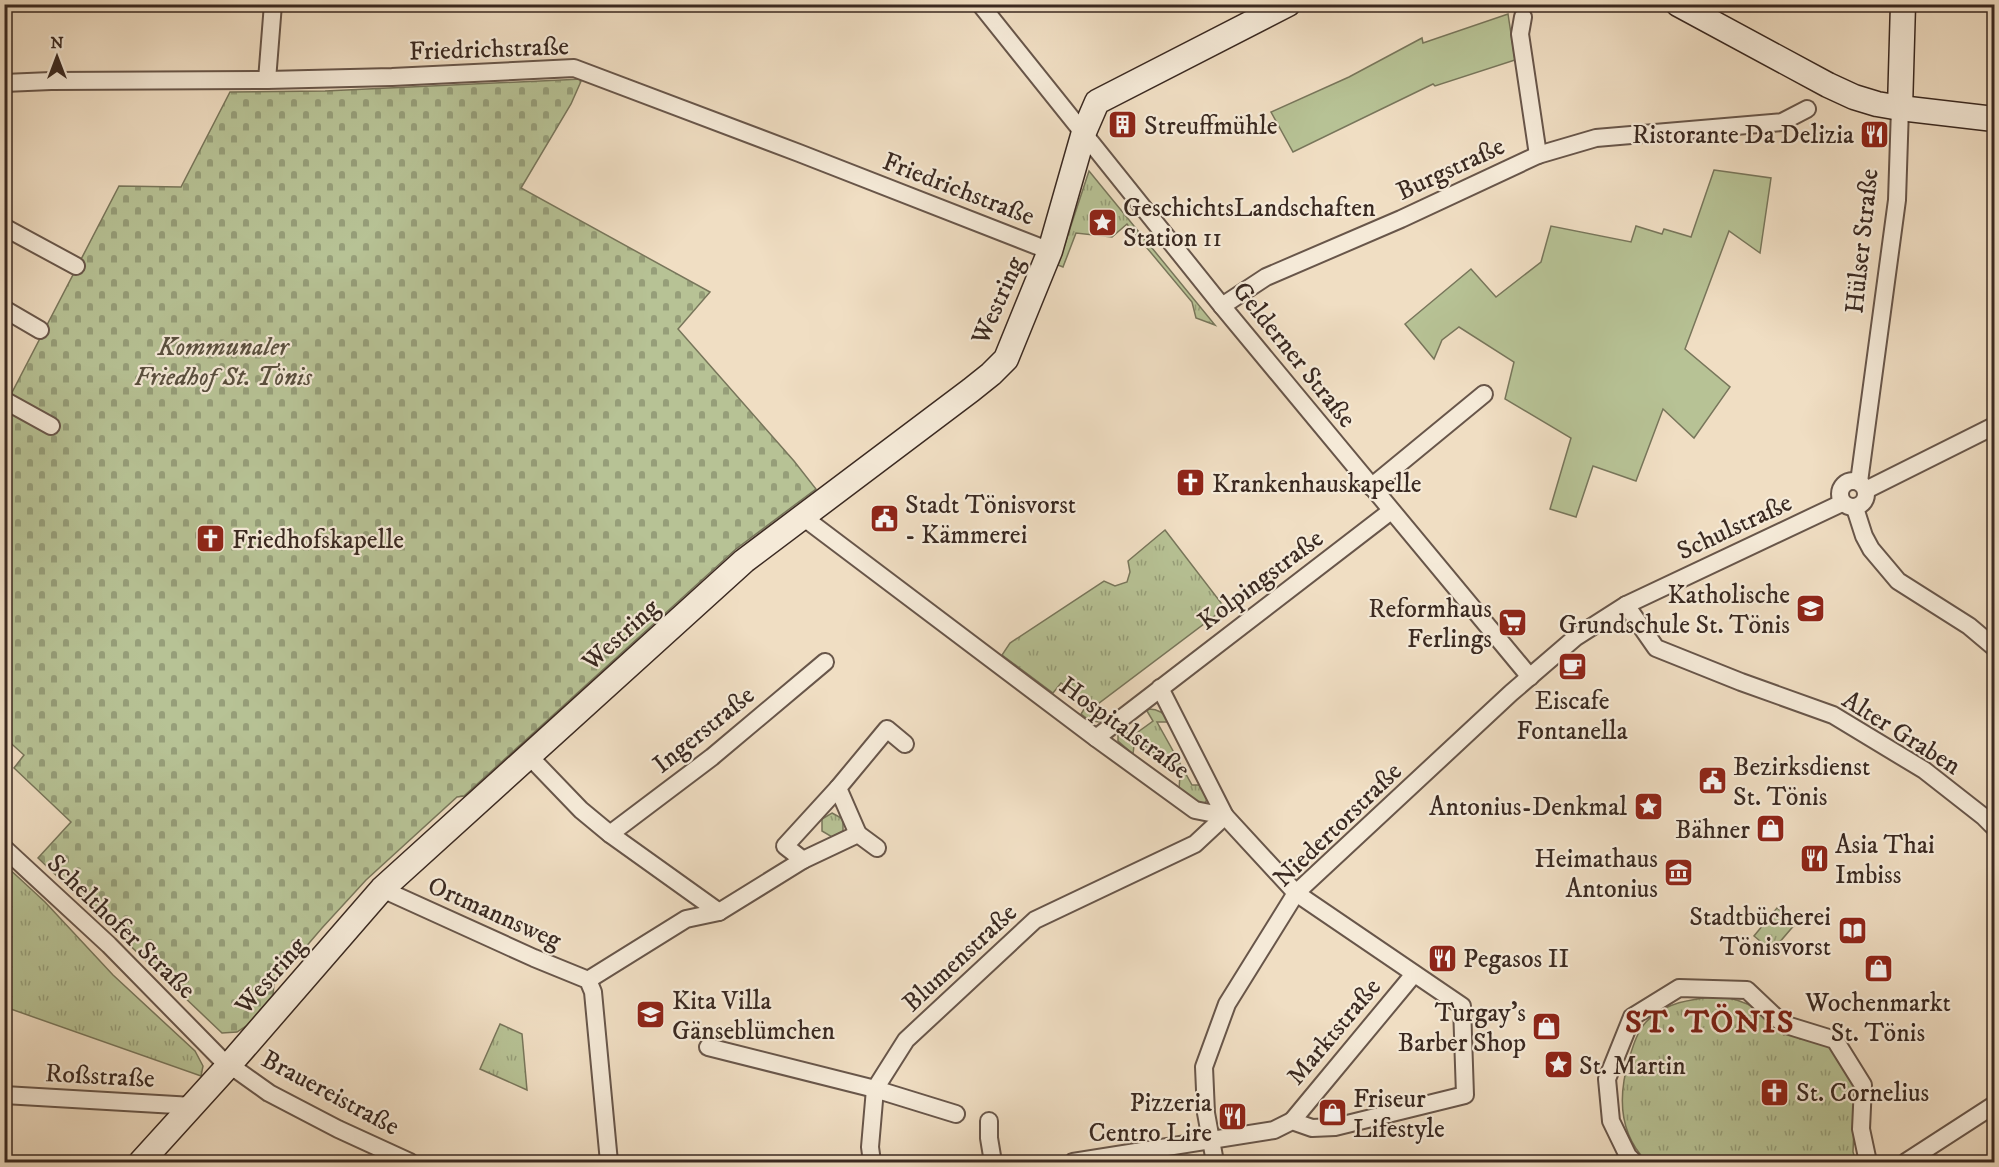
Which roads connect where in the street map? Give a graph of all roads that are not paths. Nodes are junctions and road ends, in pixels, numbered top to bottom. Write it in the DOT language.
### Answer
graph roads {
  1 [pos="273,4"];
  2 [pos="980,4"];
  3 [pos="1288,4"];
  4 [pos="1678,4"];
  5 [pos="1903,4"];
  6 [pos="1523,17"];
  7 [pos="267,80"];
  8 [pos="4,84"];
  9 [pos="1900,108"];
  10 [pos="1807,110"];
  11 [pos="1995,120"];
  12 [pos="1084,132"];
  13 [pos="1538,155"];
  14 [pos="4,227"];
  15 [pos="1050,251"];
  16 [pos="76,266"];
  17 [pos="1222,306"];
  18 [pos="4,309"];
  19 [pos="40,330"];
  20 [pos="1484,394"];
  21 [pos="4,400"];
  22 [pos="51,426"];
  23 [pos="1995,426"];
  24 [pos="1862,486"];
  25 [pos="1371,487"];
  26 [pos="1849,505"];
  27 [pos="1391,511"];
  28 [pos="803,517"];
  29 [pos="1626,605"];
  30 [pos="1995,647"];
  31 [pos="825,662"];
  32 [pos="1530,677"];
  33 [pos="1160,688"];
  34 [pos="1096,738"];
  35 [pos="906,744"];
  36 [pos="529,756"];
  37 [pos="838,788"];
  38 [pos="1225,816"];
  39 [pos="1995,827"];
  40 [pos="610,834"];
  41 [pos="858,834"];
  42 [pos="4,848"];
  43 [pos="877,848"];
  44 [pos="803,860"];
  45 [pos="382,889"];
  46 [pos="1296,893"];
  47 [pos="719,912"];
  48 [pos="1414,974"];
  49 [pos="588,980"];
  50 [pos="708,1047"];
  51 [pos="230,1064"];
  52 [pos="875,1089"];
  53 [pos="4,1095"];
  54 [pos="1995,1105"];
  55 [pos="193,1106"];
  56 [pos="956,1114"];
  57 [pos="989,1121"];
  58 [pos="1292,1121"];
  59 [pos="1211,1140"];
  60 [pos="141,1162"];
  61 [pos="410,1162"];
  62 [pos="609,1162"];
  63 [pos="872,1162"];
  64 [pos="993,1162"];
  65 [pos="1073,1162"];
  66 [pos="1215,1162"];
  67 [pos="1634,1162"];
  68 [pos="1868,1162"];
  69 [pos="1906,1162"];
  1 -- 7 [label="street"];
  2 -- 12 [label="street, Gelderner Straße"];
  3 -- 12 [label="street, Westring"];
  4 -- 9 [label="street"];
  5 -- 9 [label="street, Hülser Straße"];
  6 -- 13 [label="street, Burgstraße"];
  7 -- 8 [label="street, Friedrichstraße"];
  7 -- 15 [label="street, Friedrichstraße"];
  9 -- 11 [label="street"];
  9 -- 24 [label="street, Hülser Straße"];
  10 -- 13 [label="street, Burgstraße"];
  12 -- 15 [label="street, Westring"];
  12 -- 17 [label="street, Gelderner Straße"];
  13 -- 17 [label="street, Burgstraße"];
  14 -- 16 [label="street"];
  15 -- 28 [label="street, Westring"];
  17 -- 25 [label="street, Gelderner Straße"];
  18 -- 19 [label="street"];
  20 -- 25 [label="street"];
  21 -- 22 [label="street"];
  23 -- 24 [label="street"];
  24 -- 26 [label="street"];
  24 -- 26 [label="street"];
  25 -- 27 [label="street, Gelderner Straße"];
  26 -- 29 [label="street, Schulstraße"];
  26 -- 30 [label="street"];
  27 -- 32 [label="street, Gelderner Straße"];
  27 -- 33 [label="street, Kolpingstraße"];
  28 -- 34 [label="street, Hospitalstraße"];
  28 -- 36 [label="street, Westring"];
  29 -- 32 [label="street, Schulstraße"];
  29 -- 39 [label="street, Alter Graben"];
  31 -- 40 [label="street, Ingerstraße"];
  32 -- 46 [label="street, Niedertorstraße"];
  33 -- 34 [label="street, Kolpingstraße"];
  33 -- 38 [label="street"];
  34 -- 38 [label="street, Hospitalstraße"];
  35 -- 37 [label="street"];
  36 -- 40 [label="street"];
  36 -- 45 [label="street, Westring"];
  37 -- 41 [label="street"];
  37 -- 44 [label="street"];
  38 -- 46 [label="street"];
  38 -- 52 [label="street, Blumenstraße"];
  40 -- 47 [label="street"];
  41 -- 43 [label="street"];
  41 -- 44 [label="street"];
  42 -- 51 [label="street, Schelthofer Straße"];
  44 -- 47 [label="street"];
  45 -- 49 [label="street, Ortmannsweg"];
  45 -- 51 [label="street, Westring"];
  46 -- 48 [label="street"];
  46 -- 59 [label="street, Niedertorstraße"];
  47 -- 49 [label="street"];
  48 -- 58 [label="street, Marktstraße"];
  48 -- 58 [label="street"];
  49 -- 62 [label="street"];
  50 -- 52 [label="street"];
  51 -- 55 [label="street, Westring"];
  51 -- 61 [label="street, Brauereistraße"];
  52 -- 56 [label="street"];
  52 -- 63 [label="street, Blumenstraße"];
  53 -- 55 [label="street, Roßstraße"];
  54 -- 69 [label="street"];
  55 -- 60 [label="street, Westring"];
  57 -- 64 [label="street"];
  58 -- 59 [label="street"];
  59 -- 65 [label="street"];
  59 -- 66 [label="street, Niedertorstraße"];
  67 -- 68 [label="street"];
}
